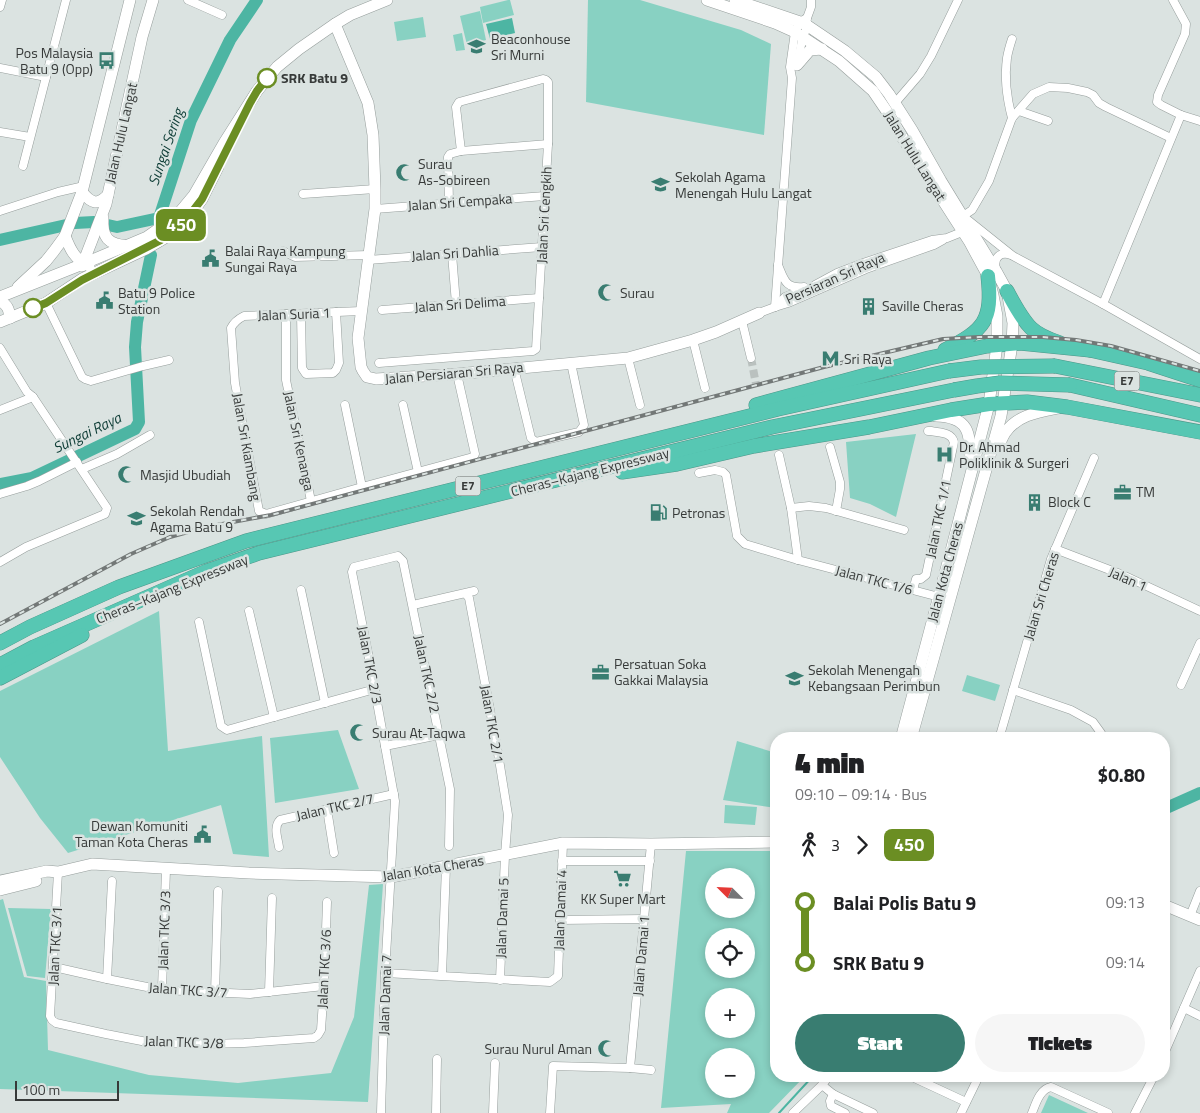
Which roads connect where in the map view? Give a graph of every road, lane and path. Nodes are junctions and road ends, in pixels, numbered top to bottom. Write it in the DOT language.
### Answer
graph roads {
  1 [pos="2,0"];
  2 [pos="66,0"];
  3 [pos="130,0"];
  4 [pos="153,0"];
  5 [pos="188,0"];
  6 [pos="387,0"];
  7 [pos="707,0"];
  8 [pos="735,0"];
  9 [pos="811,0"];
  10 [pos="958,0"];
  11 [pos="1173,0"];
  12 [pos="0,7"];
  13 [pos="222,16"];
  14 [pos="335,24"];
  15 [pos="803,27"];
  16 [pos="1012,39"];
  17 [pos="822,49"];
  18 [pos="797,65"];
  19 [pos="0,68"];
  20 [pos="46,77"];
  21 [pos="792,78"];
  22 [pos="250,103"];
  23 [pos="895,103"];
  24 [pos="1019,111"];
  25 [pos="1181,115"];
  26 [pos="1012,118"];
  27 [pos="1048,121"];
  28 [pos="1200,121"];
  29 [pos="0,132"];
  30 [pos="30,137"];
  31 [pos="1171,138"];
  32 [pos="548,144"];
  33 [pos="461,150"];
  34 [pos="23,166"];
  35 [pos="375,189"];
  36 [pos="83,190"];
  37 [pos="303,194"];
  38 [pos="545,196"];
  39 [pos="449,203"];
  40 [pos="104,208"];
  41 [pos="374,209"];
  42 [pos="0,211"];
  43 [pos="962,216"];
  44 [pos="962,232"];
  45 [pos="64,236"];
  46 [pos="948,238"];
  47 [pos="128,246"];
  48 [pos="542,246"];
  49 [pos="283,251"];
  50 [pos="452,254"];
  51 [pos="1013,256"];
  52 [pos="368,257"];
  53 [pos="778,263"];
  54 [pos="83,264"];
  55 [pos="99,272"];
  56 [pos="992,273"];
  57 [pos="813,286"];
  58 [pos="1007,291"];
  59 [pos="13,292"];
  60 [pos="0,297"];
  61 [pos="539,298"];
  62 [pos="0,301"];
  63 [pos="46,303"];
  64 [pos="456,304"];
  65 [pos="1103,304"];
  66 [pos="774,307"];
  67 [pos="382,310"];
  68 [pos="361,311"];
  69 [pos="336,312"];
  70 [pos="286,314"];
  71 [pos="301,314"];
  72 [pos="759,314"];
  73 [pos="5,320"];
  74 [pos="742,321"];
  75 [pos="231,328"];
  76 [pos="693,340"];
  77 [pos="1012,344"];
  78 [pos="997,345"];
  79 [pos="0,348"];
  80 [pos="1090,350"];
  81 [pos="460,357"];
  82 [pos="628,358"];
  83 [pos="751,358"];
  84 [pos="929,358"];
  85 [pos="1200,359"];
  86 [pos="169,360"];
  87 [pos="4,363"];
  88 [pos="379,363"];
  89 [pos="570,363"];
  90 [pos="514,368"];
  91 [pos="459,374"];
  92 [pos="1200,380"];
  93 [pos="705,388"];
  94 [pos="1200,395"];
  95 [pos="34,397"];
  96 [pos="989,404"];
  97 [pos="345,405"];
  98 [pos="403,405"];
  99 [pos="640,405"];
  100 [pos="1067,407"];
  101 [pos="0,410"];
  102 [pos="1002,410"];
  103 [pos="1200,415"];
  104 [pos="925,416"];
  105 [pos="928,431"];
  106 [pos="1200,432"];
  107 [pos="150,435"];
  108 [pos="646,442"];
  109 [pos="830,447"];
  110 [pos="779,455"];
  111 [pos="1094,458"];
  112 [pos="78,463"];
  113 [pos="418,472"];
  114 [pos="699,474"];
  115 [pos="969,482"];
  116 [pos="982,484"];
  117 [pos="362,487"];
  118 [pos="508,492"];
  119 [pos="0,494"];
  120 [pos="311,501"];
  121 [pos="792,508"];
  122 [pos="836,511"];
  123 [pos="904,530"];
  124 [pos="1055,549"];
  125 [pos="798,560"];
  126 [pos="0,562"];
  127 [pos="207,572"];
  128 [pos="352,572"];
  129 [pos="301,590"];
  130 [pos="914,590"];
  131 [pos="938,596"];
  132 [pos="950,600"];
  133 [pos="413,606"];
  134 [pos="249,611"];
  135 [pos="1200,612"];
  136 [pos="199,622"];
  137 [pos="30,627"];
  138 [pos="0,637"];
  139 [pos="0,643"];
  140 [pos="1200,643"];
  141 [pos="0,665"];
  142 [pos="0,678"];
  143 [pos="1180,685"];
  144 [pos="375,689"];
  145 [pos="1013,690"];
  146 [pos="325,703"];
  147 [pos="274,717"];
  148 [pos="905,721"];
  149 [pos="899,732"];
  150 [pos="903,732"];
  151 [pos="913,732"];
  152 [pos="1001,732"];
  153 [pos="1099,732"];
  154 [pos="439,735"];
  155 [pos="385,746"];
  156 [pos="394,794"];
  157 [pos="327,809"];
  158 [pos="770,842"];
  159 [pos="563,844"];
  160 [pos="651,844"];
  161 [pos="449,846"];
  162 [pos="279,847"];
  163 [pos="334,853"];
  164 [pos="505,856"];
  165 [pos="562,861"];
  166 [pos="650,861"];
  167 [pos="446,866"];
  168 [pos="166,869"];
  169 [pos="58,872"];
  170 [pos="391,877"];
  171 [pos="0,881"];
  172 [pos="112,881"];
  173 [pos="0,890"];
  174 [pos="218,891"];
  175 [pos="1200,891"];
  176 [pos="272,898"];
  177 [pos="1198,901"];
  178 [pos="327,902"];
  179 [pos="1170,908"];
  180 [pos="1195,918"];
  181 [pos="644,919"];
  182 [pos="560,920"];
  183 [pos="54,967"];
  184 [pos="1200,971"];
  185 [pos="385,973"];
  186 [pos="442,976"];
  187 [pos="107,979"];
  188 [pos="500,980"];
  189 [pos="324,986"];
  190 [pos="162,990"];
  191 [pos="269,992"];
  192 [pos="215,993"];
  193 [pos="1184,1008"];
  194 [pos="1200,1016"];
  195 [pos="52,1020"];
  196 [pos="318,1035"];
  197 [pos="1170,1040"];
  198 [pos="437,1059"];
  199 [pos="495,1063"];
  200 [pos="630,1068"];
  201 [pos="651,1070"];
  202 [pos="824,1082"];
  203 [pos="923,1082"];
  204 [pos="976,1082"];
  205 [pos="1151,1082"];
  206 [pos="822,1085"];
  207 [pos="833,1094"];
  208 [pos="966,1102"];
  209 [pos="380,1113"];
  210 [pos="436,1113"];
  211 [pos="493,1113"];
  212 [pos="550,1113"];
  213 [pos="792,1113"];
  214 [pos="845,1113"];
  215 [pos="873,1113"];
  216 [pos="961,1113"];
  217 [pos="1032,1113"];
  218 [pos="1108,1113"];
  219 [pos="1135,1113"];
  1 -- 12 [label="street"];
  2 -- 20 [label="street"];
  3 -- 36 [label="main road, Jalan Hulu Langat"];
  4 -- 40 [label="main road, Jalan Hulu Langat"];
  5 -- 13 [label="street"];
  6 -- 14 [label="main road, Jalan Hulu Langat"];
  7 -- 15 [label="main road, Jalan Hulu Langat"];
  8 -- 15 [label="main road, Jalan Hulu Langat"];
  9 -- 15 [label="street"];
  10 -- 23 [label="street"];
  11 -- 25 [label="street"];
  14 -- 22 [label="main road, Jalan Hulu Langat"];
  14 -- 35 [label="main road, Jalan Persiaran Sri Raya"];
  15 -- 17 [label="main road, Jalan Hulu Langat"];
  15 -- 18 [label="street"];
  15 -- 21 [label="street"];
  15 -- 23 [label="main road, Jalan Hulu Langat"];
  16 -- 26 [label="street"];
  17 -- 18 [label="main road"];
  17 -- 44 [label="main road, Jalan Hulu Langat"];
  18 -- 21 [label="street"];
  19 -- 20 [label="street"];
  20 -- 30 [label="street"];
  21 -- 53 [label="street"];
  22 -- 47 [label="main road, Jalan Hulu Langat"];
  22 -- 55 [label="main road, Jalan Hulu Langat"];
  23 -- 43 [label="main road, Jalan Hulu Langat"];
  24 -- 26 [label="street"];
  24 -- 27 [label="street"];
  24 -- 31 [label="street"];
  25 -- 28 [label="street"];
  25 -- 31 [label="street"];
  26 -- 43 [label="street"];
  29 -- 30 [label="street"];
  30 -- 34 [label="street"];
  31 -- 65 [label="street"];
  32 -- 33 [label="street"];
  32 -- 33 [label="street, Jalan Sri Cengkih"];
  32 -- 38 [label="street, Jalan Sri Cengkih"];
  33 -- 39 [label="street"];
  35 -- 37 [label="street"];
  35 -- 41 [label="main road, Jalan Persiaran Sri Raya"];
  36 -- 40 [label="main road"];
  36 -- 42 [label="street"];
  36 -- 45 [label="main road, Jalan Hulu Langat"];
  38 -- 39 [label="street, Jalan Sri Cempaka"];
  38 -- 48 [label="street, Jalan Sri Cengkih"];
  39 -- 41 [label="street, Jalan Sri Cempaka"];
  40 -- 47 [label="main road"];
  40 -- 54 [label="main road, Jalan Hulu Langat"];
  41 -- 52 [label="main road, Jalan Persiaran Sri Raya"];
  43 -- 51 [label="street"];
  43 -- 56 [label="main road, Jalan Hulu Langat"];
  44 -- 46 [label="street, Persiaran Sri Raya"];
  44 -- 56 [label="main road, Jalan Hulu Langat"];
  45 -- 54 [label="main road"];
  45 -- 59 [label="main road, Jalan Hulu Langat"];
  46 -- 57 [label="street, Persiaran Sri Raya"];
  46 -- 66 [label="street, Persiaran Sri Raya"];
  47 -- 54 [label="main road, Jalan Hulu Langat"];
  48 -- 50 [label="street, Jalan Sri Dahlia"];
  48 -- 61 [label="street, Jalan Sri Cengkih"];
  49 -- 52 [label="street, Jalan Sri Dahlia"];
  50 -- 52 [label="street, Jalan Sri Dahlia"];
  50 -- 64 [label="street"];
  51 -- 56 [label="street"];
  51 -- 65 [label="street"];
  52 -- 68 [label="main road, Jalan Persiaran Sri Raya"];
  53 -- 57 [label="street"];
  53 -- 66 [label="street"];
  54 -- 55 [label="main road"];
  54 -- 59 [label="main road"];
  54 -- 63 [label="main road, Jalan Hulu Langat"];
  55 -- 63 [label="main road, Jalan Hulu Langat"];
  56 -- 58 [label="main road, Jalan Hulu Langat"];
  56 -- 78 [label="main road, Jalan Hulu Langat"];
  56 -- 84 [label="highway"];
  57 -- 66 [label="street, Persiaran Sri Raya"];
  58 -- 77 [label="main road, Jalan Hulu Langat"];
  58 -- 80 [label="highway"];
  59 -- 60 [label="main road, Jalan Hulu Langat"];
  61 -- 64 [label="street, Jalan Sri Delima"];
  61 -- 81 [label="street, Jalan Sri Cengkih"];
  62 -- 73 [label="main road"];
  63 -- 73 [label="main road"];
  63 -- 86 [label="street"];
  64 -- 67 [label="street, Jalan Sri Delima"];
  65 -- 85 [label="street"];
  66 -- 72 [label="street, Jalan Persiaran Sri Raya"];
  68 -- 69 [label="street, Jalan Suria 1"];
  68 -- 91 [label="main road, Jalan Persiaran Sri Raya"];
  69 -- 71 [label="street, Jalan Suria 1"];
  69 -- 71 [label="street"];
  70 -- 71 [label="street, Jalan Suria 1"];
  70 -- 75 [label="street, Jalan Suria 1"];
  70 -- 120 [label="street, Jalan Sri Kenanga"];
  72 -- 74 [label="main road, Jalan Persiaran Sri Raya"];
  74 -- 76 [label="main road, Jalan Persiaran Sri Raya"];
  74 -- 83 [label="street"];
  75 -- 120 [label="street, Jalan Sri Kiambang"];
  76 -- 82 [label="main road, Jalan Persiaran Sri Raya"];
  76 -- 93 [label="street"];
  77 -- 78 [label="highway"];
  77 -- 80 [label="highway"];
  77 -- 102 [label="main road, Jalan Hulu Langat"];
  78 -- 84 [label="highway"];
  78 -- 96 [label="main road, Jalan Hulu Langat"];
  79 -- 87 [label="street"];
  80 -- 92 [label="highway"];
  81 -- 88 [label="street"];
  81 -- 91 [label="street"];
  82 -- 89 [label="main road, Jalan Persiaran Sri Raya"];
  82 -- 99 [label="street"];
  84 -- 108 [label="highway"];
  87 -- 95 [label="street"];
  89 -- 90 [label="main road, Jalan Persiaran Sri Raya"];
  89 -- 90 [label="street"];
  90 -- 91 [label="main road, Jalan Persiaran Sri Raya"];
  91 -- 113 [label="street"];
  94 -- 108 [label="highway, Cheras–Kajang Expressway / E7, bridge"];
  95 -- 101 [label="street"];
  95 -- 112 [label="street"];
  96 -- 102 [label="highway"];
  96 -- 104 [label="highway"];
  96 -- 115 [label="main road, Jalan Kota Cheras"];
  97 -- 117 [label="street"];
  98 -- 113 [label="street"];
  100 -- 102 [label="highway"];
  100 -- 106 [label="highway"];
  100 -- 116 [label="main road"];
  102 -- 116 [label="main road, Jalan Kota Cheras"];
  103 -- 118 [label="highway, Cheras–Kajang Expressway / E7, bridge"];
  104 -- 115 [label="main road"];
  104 -- 118 [label="highway"];
  105 -- 130 [label="street, Jalan TKC 1/1"];
  107 -- 112 [label="street"];
  108 -- 137 [label="highway, Cheras–Kajang Expressway / E7"];
  109 -- 122 [label="street"];
  110 -- 121 [label="street"];
  111 -- 124 [label="street, Jalan Sri Cheras"];
  112 -- 119 [label="street"];
  112 -- 126 [label="street"];
  113 -- 117 [label="street"];
  114 -- 125 [label="street, Jalan TKC 1/6"];
  115 -- 131 [label="main road, Jalan Kota Cheras"];
  116 -- 132 [label="main road, Jalan Kota Cheras"];
  117 -- 120 [label="street"];
  118 -- 127 [label="highway, Cheras–Kajang Expressway / E7"];
  121 -- 122 [label="street"];
  121 -- 125 [label="street"];
  122 -- 123 [label="street"];
  124 -- 135 [label="street, Jalan 1"];
  124 -- 145 [label="street, Jalan Sri Cheras"];
  125 -- 130 [label="street, Jalan TKC 1/6"];
  127 -- 141 [label="highway, Cheras–Kajang Expressway / E7"];
  127 -- 142 [label="highway"];
  128 -- 133 [label="street, Jalan TKC 2/2"];
  128 -- 144 [label="street, Jalan TKC 2/3"];
  129 -- 146 [label="street"];
  130 -- 131 [label="street, Jalan TKC 1/6"];
  131 -- 132 [label="street, Jalan TKC 1/6"];
  131 -- 148 [label="main road, Jalan Kota Cheras"];
  132 -- 151 [label="main road, Jalan Kota Cheras"];
  133 -- 154 [label="street, Jalan TKC 2/2"];
  133 -- 164 [label="street, Jalan TKC 2/1"];
  134 -- 147 [label="street"];
  136 -- 147 [label="street"];
  137 -- 138 [label="highway"];
  137 -- 139 [label="highway, Cheras–Kajang Expressway / E7"];
  140 -- 143 [label="street"];
  144 -- 146 [label="street"];
  144 -- 155 [label="street, Jalan TKC 2/3"];
  145 -- 152 [label="street, Jalan Sri Cheras"];
  145 -- 153 [label="street"];
  146 -- 147 [label="street"];
  148 -- 149 [label="main road"];
  148 -- 150 [label="main road, Jalan Kota Cheras"];
  154 -- 155 [label="street"];
  154 -- 161 [label="street, Jalan TKC 2/2"];
  155 -- 156 [label="street, Jalan TKC 2/3"];
  156 -- 157 [label="street, Jalan TKC 2/7"];
  156 -- 170 [label="street, Jalan TKC 2/3"];
  157 -- 162 [label="street, Jalan TKC 2/7"];
  157 -- 163 [label="street"];
  158 -- 160 [label="main road, Jalan Kota Cheras"];
  159 -- 160 [label="main road, Jalan Kota Cheras"];
  159 -- 164 [label="main road, Jalan Kota Cheras"];
  159 -- 165 [label="street, Jalan Damai 4"];
  160 -- 166 [label="street, Jalan Damai 1"];
  164 -- 167 [label="main road, Jalan Kota Cheras"];
  164 -- 188 [label="street, Jalan Damai 5"];
  165 -- 166 [label="street"];
  165 -- 182 [label="street, Jalan Damai 4"];
  166 -- 181 [label="street, Jalan Damai 1"];
  167 -- 170 [label="main road, Jalan Kota Cheras"];
  167 -- 186 [label="street"];
  168 -- 169 [label="main road, Jalan Kota Cheras"];
  168 -- 170 [label="main road, Jalan Kota Cheras"];
  168 -- 190 [label="street, Jalan TKC 3/3"];
  169 -- 171 [label="main road, Jalan Kota Cheras"];
  169 -- 173 [label="main road, Jalan Kota Cheras"];
  169 -- 183 [label="street, Jalan TKC 3/1"];
  170 -- 185 [label="street, Jalan Damai 7"];
  172 -- 187 [label="street"];
  174 -- 192 [label="street"];
  175 -- 177 [label="street"];
  176 -- 191 [label="street"];
  177 -- 180 [label="street"];
  178 -- 189 [label="street, Jalan TKC 3/6"];
  179 -- 180 [label="main road"];
  181 -- 182 [label="street"];
  181 -- 200 [label="street, Jalan Damai 1"];
  182 -- 188 [label="street, Jalan Damai 4"];
  183 -- 187 [label="street, Jalan TKC 3/7"];
  183 -- 195 [label="street, Jalan TKC 3/1"];
  184 -- 193 [label="street"];
  185 -- 186 [label="street"];
  185 -- 209 [label="street, Jalan Damai 7"];
  186 -- 188 [label="street"];
  187 -- 190 [label="street, Jalan TKC 3/7"];
  189 -- 191 [label="street, Jalan TKC 3/7"];
  189 -- 196 [label="street, Jalan TKC 3/6"];
  190 -- 192 [label="street, Jalan TKC 3/7"];
  191 -- 192 [label="street, Jalan TKC 3/7"];
  193 -- 194 [label="street"];
  193 -- 197 [label="street"];
  195 -- 196 [label="street, Jalan TKC 3/8"];
  198 -- 210 [label="street"];
  199 -- 211 [label="street"];
  200 -- 201 [label="street"];
  200 -- 212 [label="street"];
  202 -- 206 [label="street"];
  203 -- 208 [label="street"];
  204 -- 208 [label="street"];
  205 -- 219 [label="street"];
  206 -- 207 [label="street"];
  206 -- 213 [label="street"];
  207 -- 214 [label="street"];
  207 -- 215 [label="street"];
  208 -- 216 [label="street"];
  217 -- 218 [label="street"];
}
